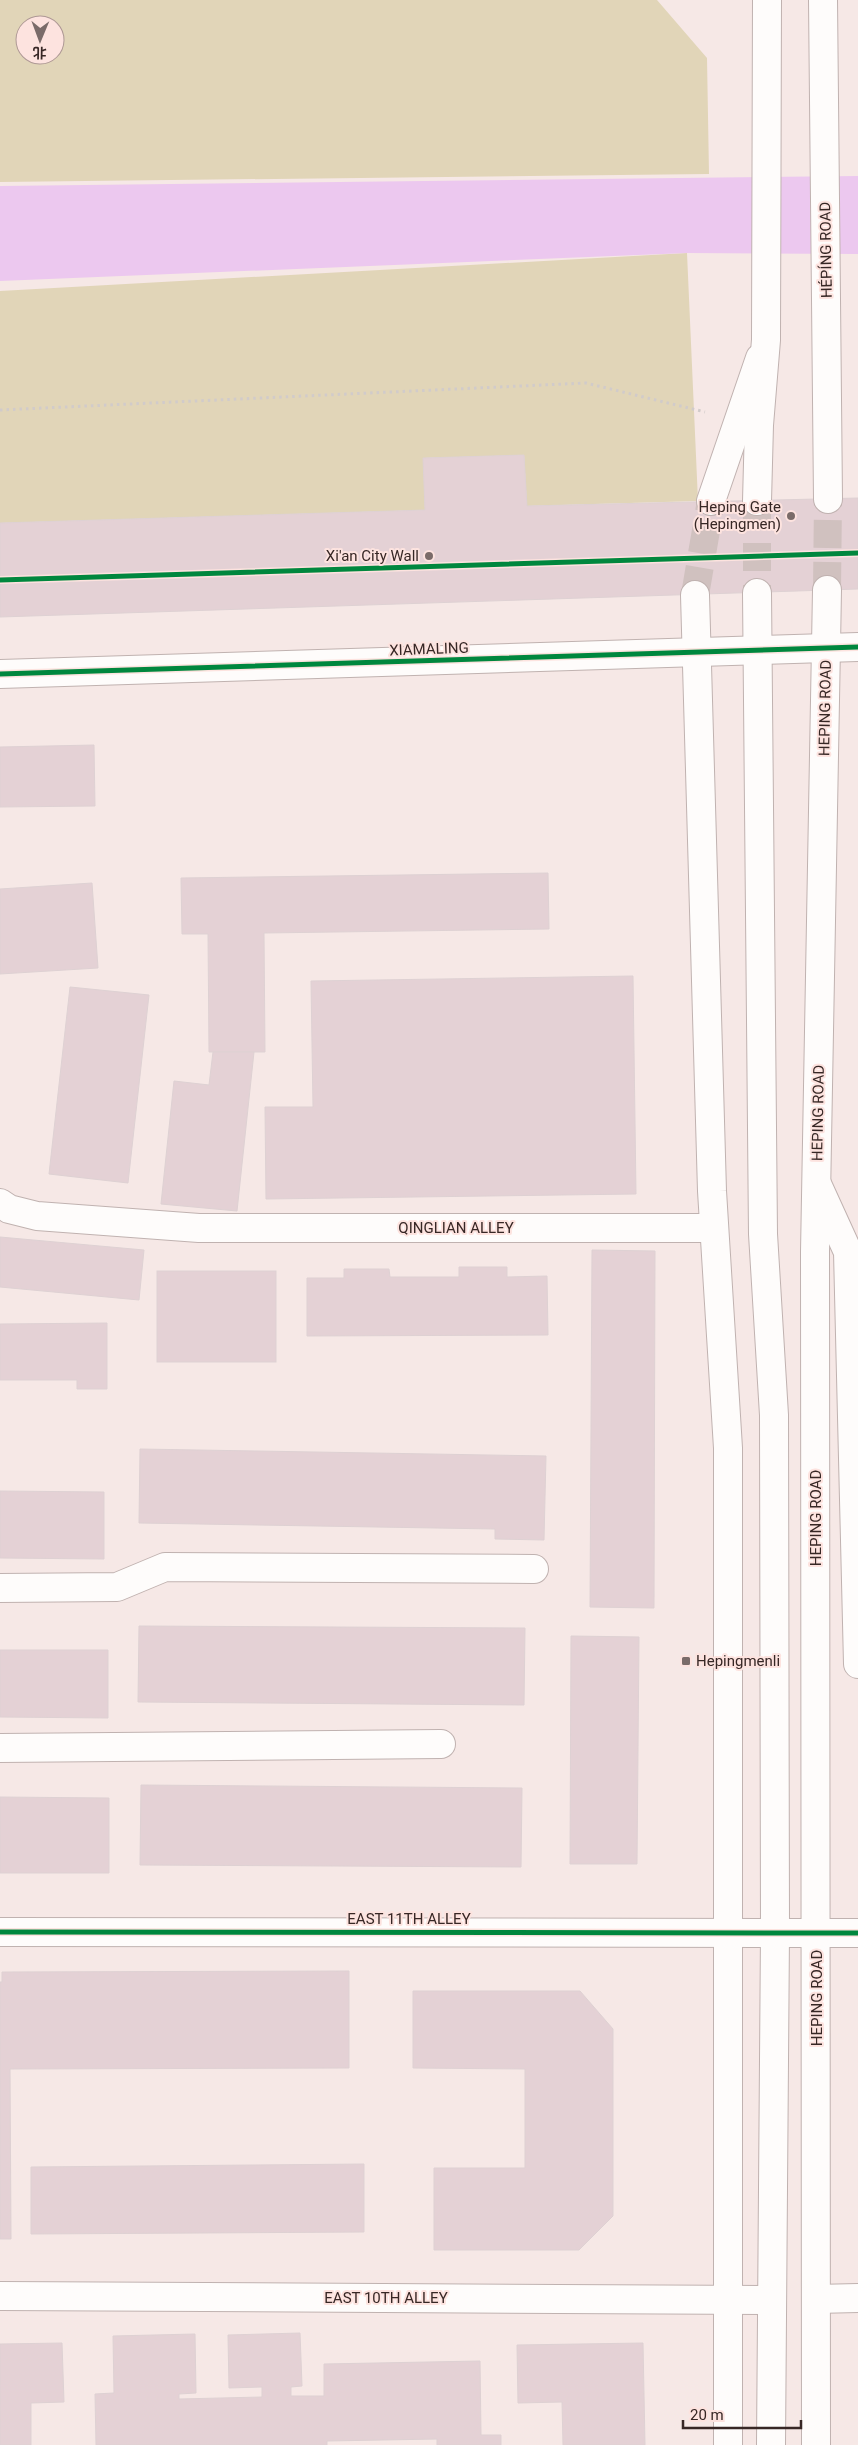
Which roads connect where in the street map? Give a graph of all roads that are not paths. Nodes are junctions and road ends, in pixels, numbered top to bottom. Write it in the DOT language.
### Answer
graph roads {
  1 [pos="766,0"];
  2 [pos="823,0"];
  3 [pos="766,340"];
  4 [pos="828,499"];
  5 [pos="711,501"];
  6 [pos="757,501"];
  7 [pos="827,590"];
  8 [pos="757,593"];
  9 [pos="695,595"];
  10 [pos="858,647"];
  11 [pos="826,648"];
  12 [pos="757,652"];
  13 [pos="697,654"];
  14 [pos="0,674"];
  15 [pos="817,1184"];
  16 [pos="0,1203"];
  17 [pos="714,1228"];
  18 [pos="815,1252"];
  19 [pos="853,1252"];
  20 [pos="534,1569"];
  21 [pos="0,1588"];
  22 [pos="858,1664"];
  23 [pos="442,1744"];
  24 [pos="0,1748"];
  25 [pos="728,1931"];
  26 [pos="0,1932"];
  27 [pos="775,1932"];
  28 [pos="817,1932"];
  29 [pos="858,1933"];
  30 [pos="0,2296"];
  31 [pos="858,2298"];
  32 [pos="728,2299"];
  33 [pos="816,2299"];
  34 [pos="772,2300"];
  35 [pos="728,2445"];
  36 [pos="771,2445"];
  37 [pos="816,2445"];
  1 -- 3 [label="main road"];
  2 -- 4 [label="main road, HÉPÍNG ROAD"];
  3 -- 5 [label="main road"];
  3 -- 6 [label="main road"];
  7 -- 11 [label="main road, HEPING ROAD"];
  8 -- 12 [label="main road"];
  9 -- 13 [label="main road"];
  10 -- 11 [label="main road, XIAMALING"];
  11 -- 12 [label="main road, XIAMALING"];
  11 -- 15 [label="main road, HEPING ROAD"];
  12 -- 13 [label="main road, XIAMALING"];
  12 -- 27 [label="main road"];
  13 -- 14 [label="main road, XIAMALING"];
  13 -- 17 [label="main road"];
  15 -- 18 [label="main road, HEPING ROAD"];
  15 -- 19 [label="main road"];
  16 -- 17 [label="main road, QINGLIAN ALLEY"];
  17 -- 25 [label="main road"];
  18 -- 19 [label="main road"];
  18 -- 28 [label="main road, HEPING ROAD"];
  19 -- 22 [label="main road"];
  20 -- 21 [label="main road"];
  23 -- 24 [label="main road"];
  25 -- 26 [label="main road, EAST 11TH ALLEY"];
  25 -- 27 [label="main road, EAST 11TH ALLEY"];
  25 -- 32 [label="main road"];
  27 -- 28 [label="main road, EAST 11TH ALLEY"];
  27 -- 34 [label="main road"];
  28 -- 29 [label="main road, EAST 11TH ALLEY"];
  28 -- 33 [label="main road, HEPING ROAD"];
  30 -- 32 [label="main road, EAST 10TH ALLEY"];
  31 -- 33 [label="main road"];
  32 -- 34 [label="main road, EAST 10TH ALLEY"];
  32 -- 35 [label="main road"];
  33 -- 37 [label="main road, HEPING ROAD"];
  34 -- 36 [label="main road"];
}
